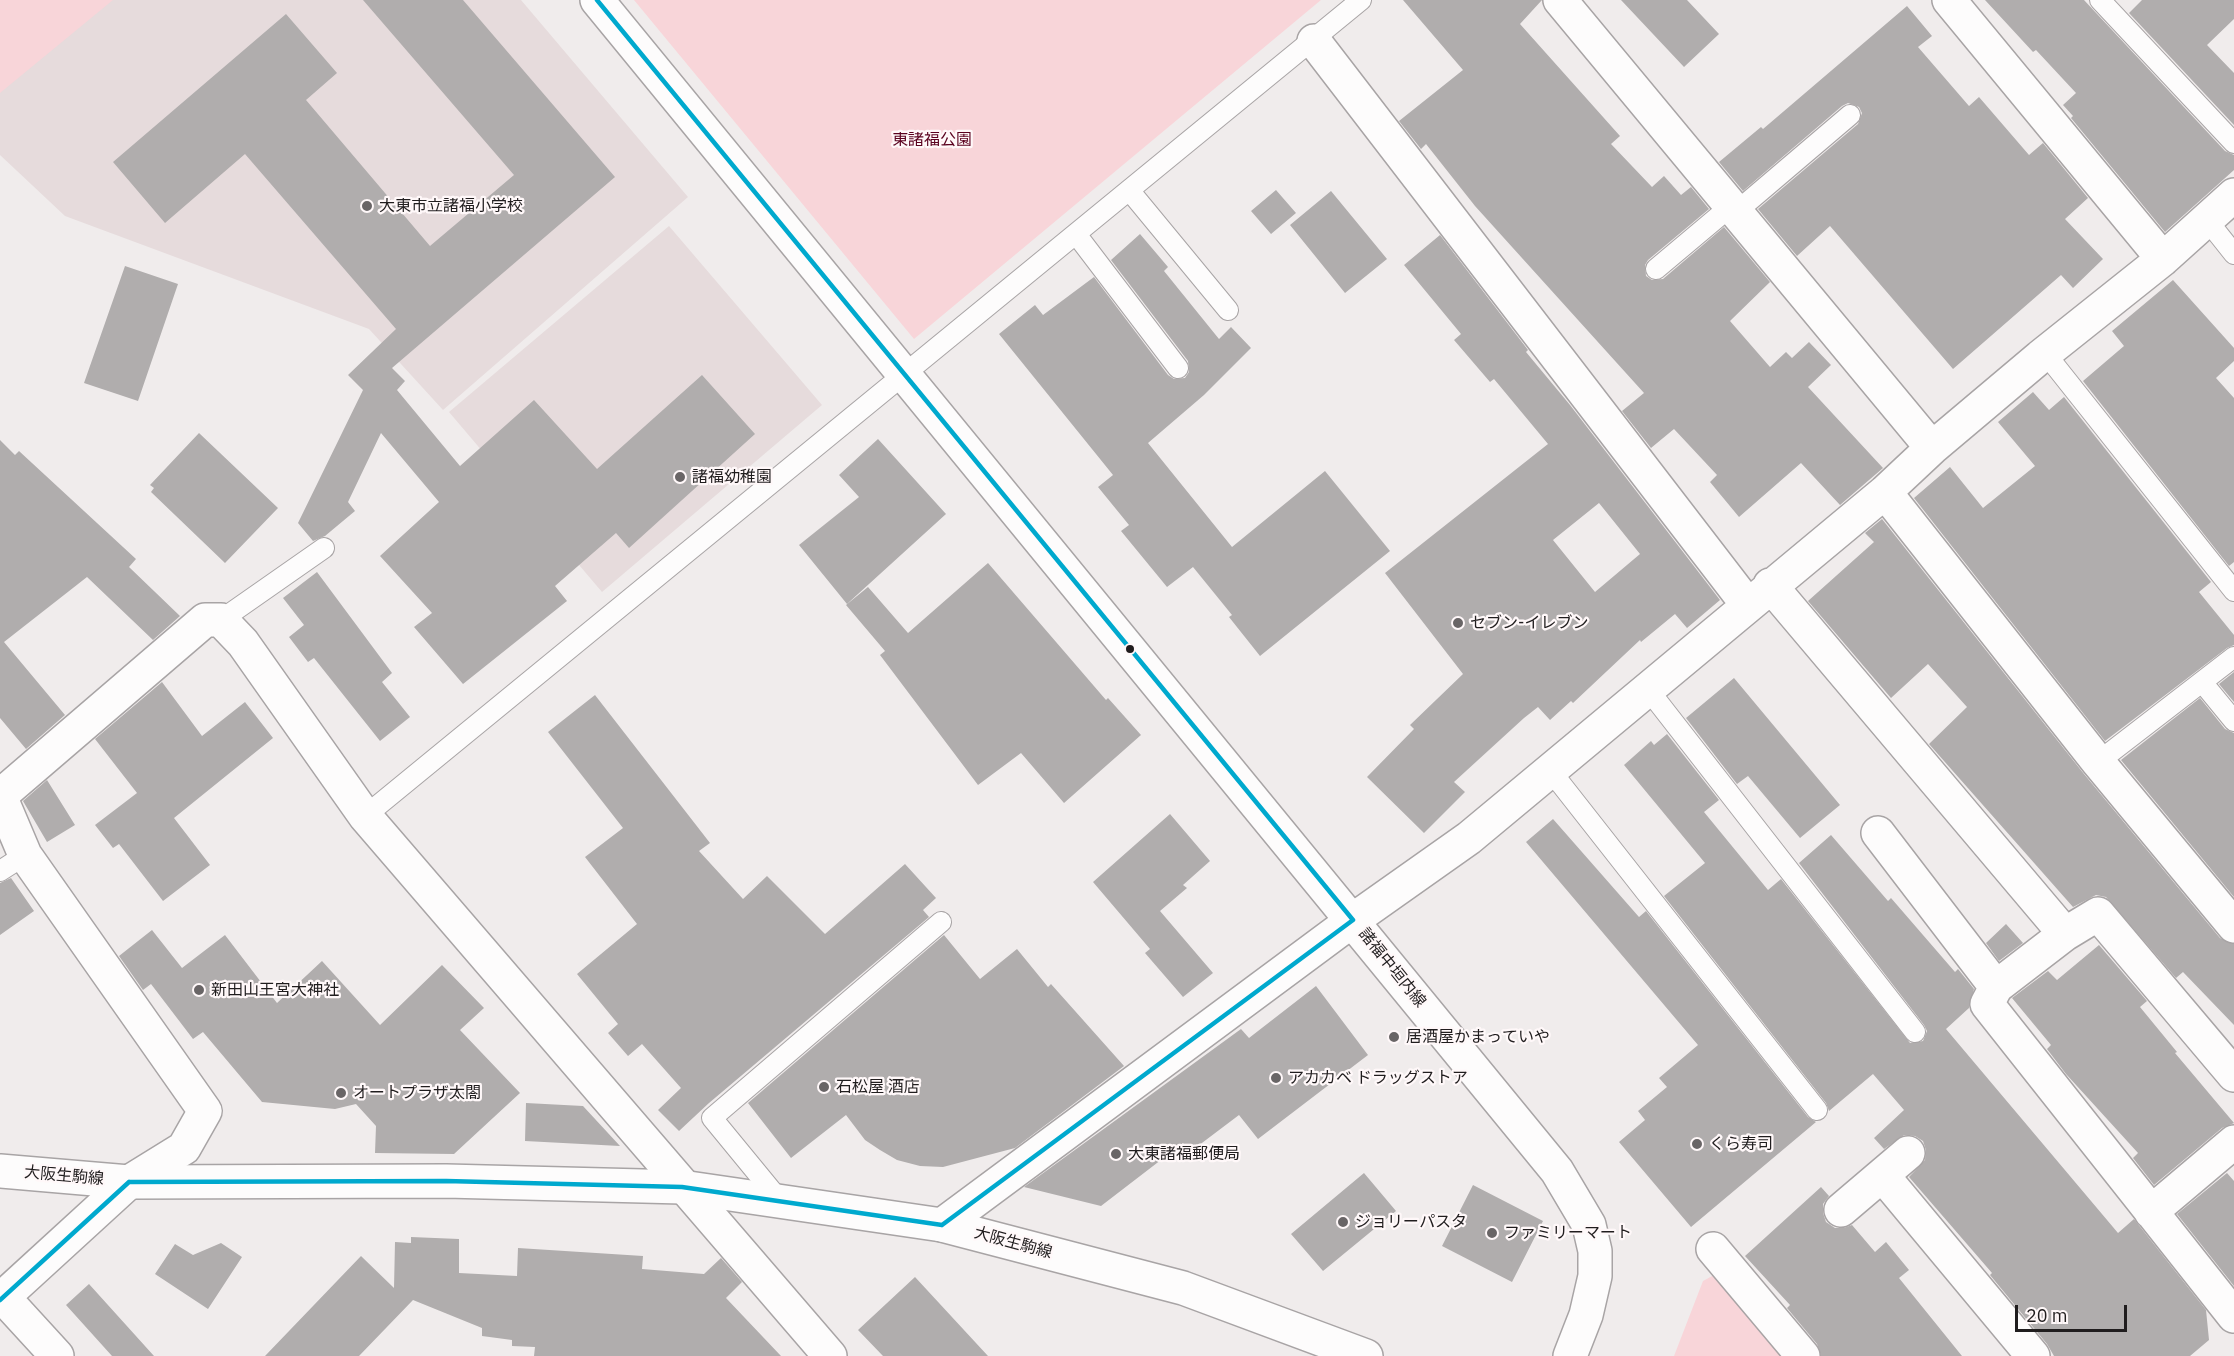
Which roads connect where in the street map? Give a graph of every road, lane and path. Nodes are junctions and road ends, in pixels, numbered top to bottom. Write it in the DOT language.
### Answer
graph roads {
  1 [pos="597,0"];
  2 [pos="1361,0"];
  3 [pos="1560,0"];
  4 [pos="1949,0"];
  5 [pos="2100,0"];
  6 [pos="1314,40"];
  7 [pos="1850,115"];
  8 [pos="2234,143"];
  9 [pos="1129,190"];
  10 [pos="2234,195"];
  11 [pos="1733,209"];
  12 [pos="2207,220"];
  13 [pos="1076,234"];
  14 [pos="2234,254"];
  15 [pos="2163,259"];
  16 [pos="1656,268"];
  17 [pos="1228,310"];
  18 [pos="2045,353"];
  19 [pos="1178,368"];
  20 [pos="902,374"];
  21 [pos="1932,448"];
  22 [pos="1885,492"];
  23 [pos="324,548"];
  24 [pos="2234,591"];
  25 [pos="1759,595"];
  26 [pos="221,620"];
  27 [pos="2234,657"];
  28 [pos="2202,682"];
  29 [pos="1647,688"];
  30 [pos="2234,721"];
  31 [pos="2098,762"];
  32 [pos="1550,770"];
  33 [pos="0,796"];
  34 [pos="365,816"];
  35 [pos="1878,833"];
  36 [pos="12,863"];
  37 [pos="1353,920"];
  38 [pos="941,922"];
  39 [pos="2234,926"];
  40 [pos="2065,934"];
  41 [pos="1996,987"];
  42 [pos="1915,1032"];
  43 [pos="2234,1075"];
  44 [pos="1817,1110"];
  45 [pos="2234,1142"];
  46 [pos="1908,1153"];
  47 [pos="0,1171"];
  48 [pos="1883,1176"];
  49 [pos="129,1182"];
  50 [pos="682,1187"];
  51 [pos="781,1202"];
  52 [pos="1840,1210"];
  53 [pos="2151,1212"];
  54 [pos="942,1225"];
  55 [pos="1713,1249"];
  56 [pos="2,1298"];
  57 [pos="2234,1316"];
  58 [pos="57,1356"];
  59 [pos="830,1356"];
  60 [pos="1366,1356"];
  61 [pos="1570,1356"];
  62 [pos="1803,1356"];
  63 [pos="2033,1356"];
  1 -- 20 [label="street, 諸福中垣内線"];
  2 -- 6 [label="lane"];
  3 -- 11 [label="street"];
  4 -- 15 [label="street"];
  5 -- 8 [label="lane"];
  6 -- 9 [label="lane"];
  6 -- 25 [label="street"];
  7 -- 11 [label="lane"];
  9 -- 13 [label="lane"];
  9 -- 17 [label="lane"];
  10 -- 12 [label="street"];
  11 -- 16 [label="lane"];
  11 -- 21 [label="street"];
  12 -- 14 [label="lane"];
  12 -- 15 [label="street"];
  13 -- 19 [label="lane"];
  13 -- 20 [label="lane"];
  15 -- 18 [label="street"];
  18 -- 21 [label="street"];
  18 -- 24 [label="lane"];
  20 -- 34 [label="lane"];
  20 -- 37 [label="street, 諸福中垣内線"];
  21 -- 22 [label="street"];
  22 -- 25 [label="street"];
  22 -- 31 [label="street"];
  23 -- 26 [label="lane"];
  25 -- 29 [label="street"];
  25 -- 40 [label="street"];
  26 -- 33 [label="street"];
  26 -- 34 [label="street"];
  27 -- 28 [label="lane"];
  28 -- 30 [label="lane"];
  28 -- 31 [label="lane"];
  29 -- 32 [label="street"];
  29 -- 42 [label="lane"];
  31 -- 39 [label="street"];
  32 -- 37 [label="street"];
  32 -- 44 [label="lane"];
  33 -- 36 [label="street"];
  34 -- 50 [label="street"];
  35 -- 41 [label="street"];
  36 -- 49 [label="street"];
  37 -- 54 [label="street"];
  37 -- 61 [label="street, 諸福中垣内線"];
  38 -- 51 [label="lane"];
  40 -- 41 [label="street"];
  40 -- 43 [label="street"];
  41 -- 53 [label="street"];
  45 -- 53 [label="street"];
  46 -- 48 [label="street"];
  47 -- 49 [label="street, 大阪生駒線"];
  48 -- 52 [label="street"];
  48 -- 63 [label="street"];
  49 -- 50 [label="street, 大阪生駒線"];
  49 -- 56 [label="street"];
  50 -- 51 [label="street, 大阪生駒線"];
  50 -- 59 [label="street"];
  51 -- 54 [label="street, 大阪生駒線"];
  53 -- 57 [label="street"];
  54 -- 60 [label="street, 大阪生駒線"];
  55 -- 62 [label="street"];
  56 -- 58 [label="street"];
}
